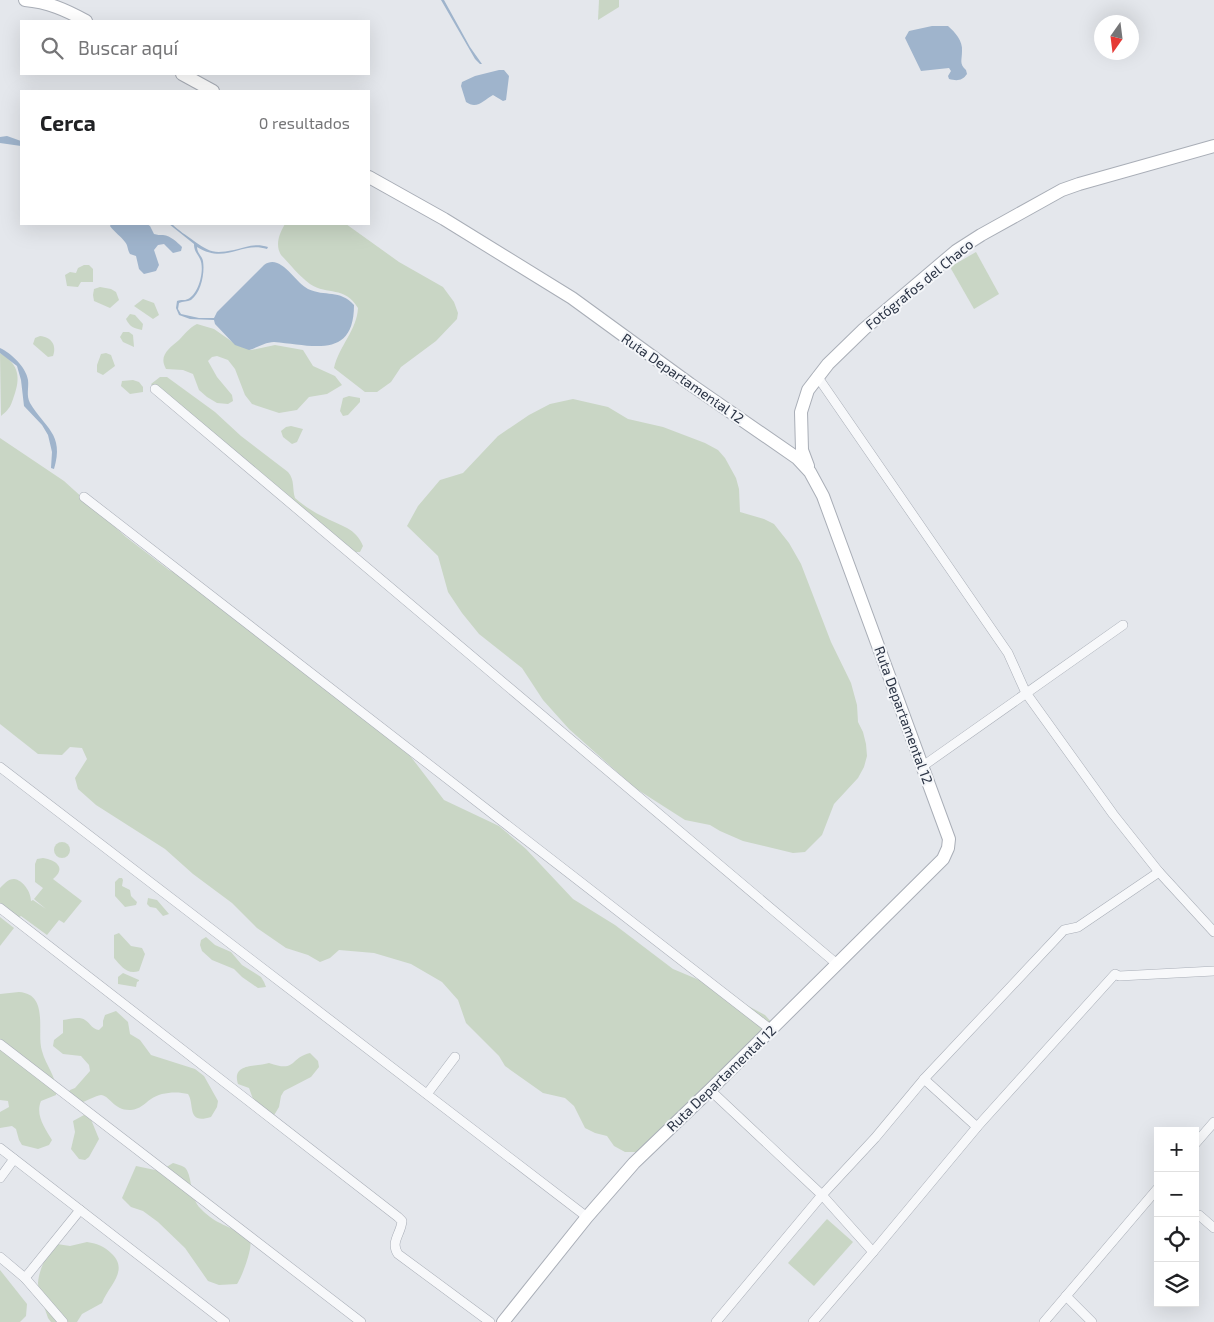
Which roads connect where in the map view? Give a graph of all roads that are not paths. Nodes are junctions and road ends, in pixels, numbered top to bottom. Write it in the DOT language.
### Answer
graph roads {
  1 [pos="25,0"];
  2 [pos="84,20"];
  3 [pos="184,75"];
  4 [pos="211,90"];
  5 [pos="1214,146"];
  6 [pos="370,178"];
  7 [pos="817,376"];
  8 [pos="156,389"];
  9 [pos="810,472"];
  10 [pos="84,497"];
  11 [pos="1122,625"];
  12 [pos="1026,693"];
  13 [pos="923,766"];
  14 [pos="0,767"];
  15 [pos="1159,872"];
  16 [pos="0,908"];
  17 [pos="1214,932"];
  18 [pos="837,964"];
  19 [pos="1214,971"];
  20 [pos="770,1030"];
  21 [pos="0,1044"];
  22 [pos="455,1057"];
  23 [pos="924,1079"];
  24 [pos="710,1090"];
  25 [pos="427,1094"];
  26 [pos="1214,1122"];
  27 [pos="976,1127"];
  28 [pos="1199,1139"];
  29 [pos="0,1148"];
  30 [pos="14,1159"];
  31 [pos="0,1178"];
  32 [pos="1154,1193"];
  33 [pos="822,1195"];
  34 [pos="80,1210"];
  35 [pos="1199,1215"];
  36 [pos="587,1217"];
  37 [pos="1214,1228"];
  38 [pos="873,1252"];
  39 [pos="0,1257"];
  40 [pos="25,1278"];
  41 [pos="1066,1296"];
  42 [pos="720,1321"];
  43 [pos="63,1322"];
  44 [pos="225,1322"];
  45 [pos="361,1322"];
  46 [pos="490,1322"];
  47 [pos="503,1322"];
  48 [pos="812,1322"];
  49 [pos="1044,1322"];
  50 [pos="1092,1322"];
  1 -- 2 [label="main road"];
  3 -- 4 [label="main road"];
  5 -- 7 [label="main road, Fotógrafos del Chaco"];
  6 -- 9 [label="main road, Ruta Departamental 12"];
  7 -- 9 [label="main road, Fotógrafos del Chaco"];
  7 -- 12 [label="street"];
  8 -- 18 [label="street"];
  9 -- 13 [label="main road, Ruta Departamental 12"];
  10 -- 20 [label="street"];
  11 -- 12 [label="street"];
  12 -- 13 [label="street"];
  12 -- 15 [label="street"];
  13 -- 18 [label="main road, Ruta Departamental 12"];
  14 -- 25 [label="street"];
  15 -- 17 [label="street"];
  15 -- 23 [label="street"];
  16 -- 46 [label="street"];
  18 -- 20 [label="main road, Ruta Departamental 12"];
  19 -- 27 [label="street"];
  20 -- 24 [label="main road, Ruta Departamental 12"];
  21 -- 45 [label="street"];
  22 -- 25 [label="street"];
  23 -- 27 [label="street"];
  23 -- 33 [label="street"];
  24 -- 33 [label="street"];
  24 -- 36 [label="main road, Ruta Departamental 12"];
  25 -- 36 [label="street"];
  26 -- 28 [label="street"];
  27 -- 38 [label="street"];
  29 -- 30 [label="street"];
  30 -- 31 [label="street"];
  30 -- 34 [label="street"];
  32 -- 41 [label="street"];
  33 -- 38 [label="street"];
  33 -- 42 [label="street"];
  34 -- 40 [label="street"];
  34 -- 44 [label="street"];
  35 -- 37 [label="street"];
  36 -- 47 [label="main road, Ruta Departamental 12"];
  38 -- 48 [label="street"];
  39 -- 40 [label="street"];
  40 -- 43 [label="street"];
  41 -- 49 [label="street"];
  41 -- 50 [label="street"];
}
